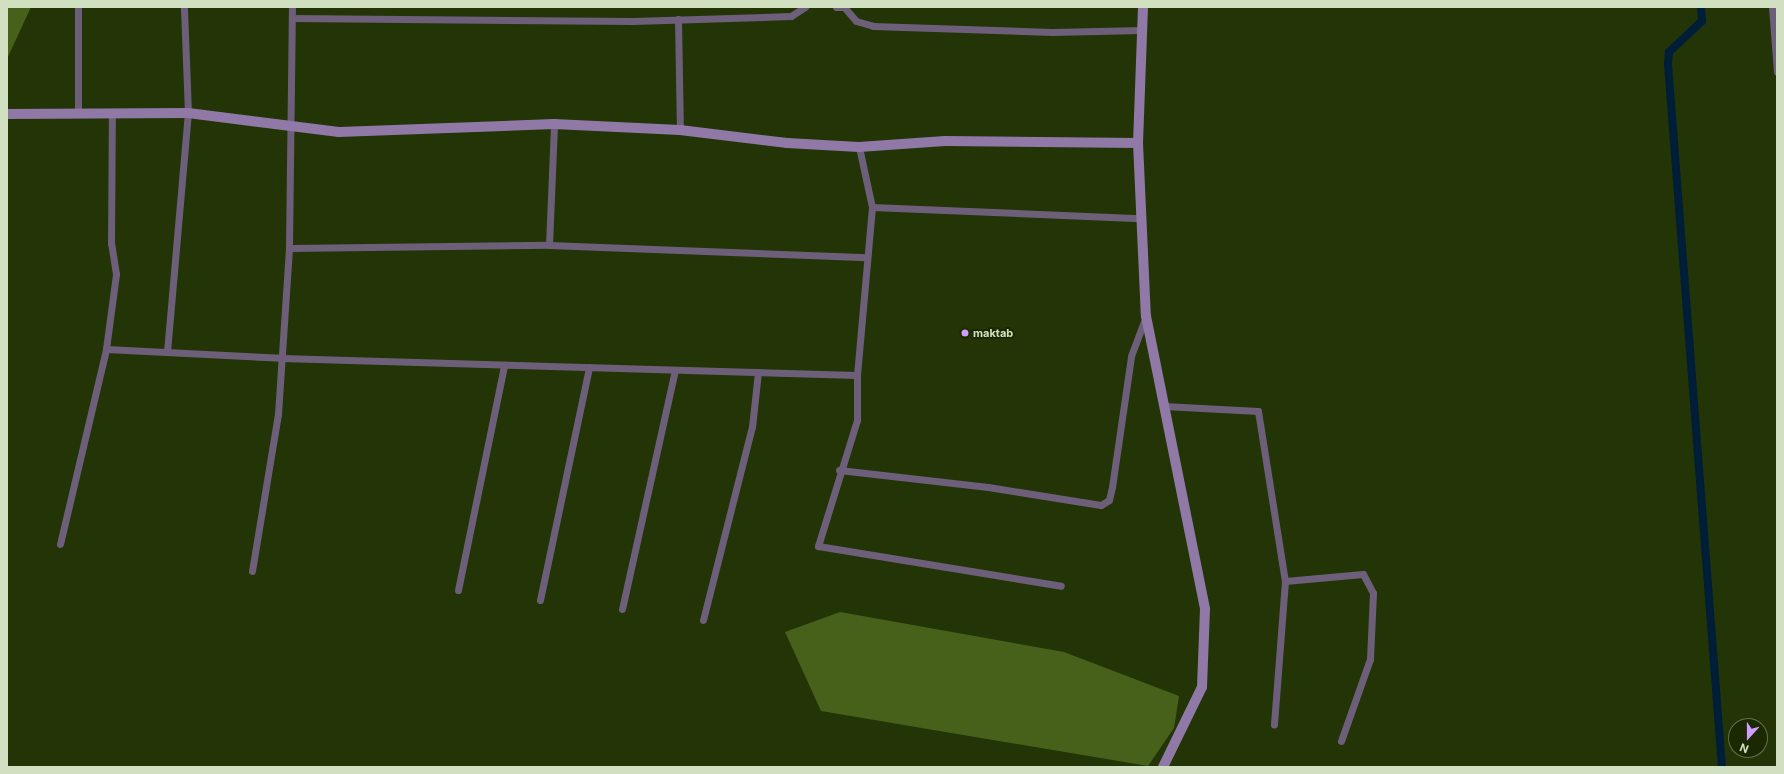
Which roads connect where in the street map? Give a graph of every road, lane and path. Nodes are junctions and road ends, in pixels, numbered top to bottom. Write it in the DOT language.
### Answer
graph roads {
  1 [pos="78,7"];
  2 [pos="184,7"];
  3 [pos="292,7"];
  4 [pos="805,7"];
  5 [pos="836,7"];
  6 [pos="1143,7"];
  7 [pos="1772,7"];
  8 [pos="292,18"];
  9 [pos="678,19"];
  10 [pos="1143,30"];
  11 [pos="1777,72"];
  12 [pos="78,112"];
  13 [pos="112,112"];
  14 [pos="188,113"];
  15 [pos="7,114"];
  16 [pos="554,124"];
  17 [pos="292,126"];
  18 [pos="680,130"];
  19 [pos="1138,143"];
  20 [pos="859,146"];
  21 [pos="872,207"];
  22 [pos="1140,218"];
  23 [pos="549,245"];
  24 [pos="289,248"];
  25 [pos="867,257"];
  26 [pos="1146,316"];
  27 [pos="106,349"];
  28 [pos="167,352"];
  29 [pos="281,358"];
  30 [pos="504,364"];
  31 [pos="589,367"];
  32 [pos="675,370"];
  33 [pos="758,372"];
  34 [pos="857,375"];
  35 [pos="1164,406"];
  36 [pos="839,470"];
  37 [pos="60,544"];
  38 [pos="252,570"];
  39 [pos="1285,581"];
  40 [pos="1061,586"];
  41 [pos="458,590"];
  42 [pos="540,600"];
  43 [pos="622,609"];
  44 [pos="703,620"];
  45 [pos="1274,725"];
  46 [pos="1341,741"];
  47 [pos="1163,767"];
  1 -- 12 [label="street"];
  2 -- 14 [label="street"];
  3 -- 8 [label="street"];
  4 -- 9 [label="street"];
  5 -- 10 [label="street"];
  6 -- 10 [label="street"];
  7 -- 11 [label="street"];
  8 -- 9 [label="street"];
  8 -- 17 [label="street"];
  9 -- 18 [label="street"];
  10 -- 19 [label="street"];
  12 -- 13 [label="street"];
  12 -- 15 [label="street"];
  13 -- 14 [label="street"];
  13 -- 27 [label="street"];
  14 -- 17 [label="street"];
  14 -- 28 [label="street"];
  16 -- 17 [label="street"];
  16 -- 18 [label="street"];
  16 -- 23 [label="street"];
  17 -- 24 [label="street"];
  18 -- 20 [label="street"];
  19 -- 20 [label="street"];
  19 -- 22 [label="street"];
  20 -- 21 [label="street"];
  21 -- 22 [label="street"];
  21 -- 25 [label="street"];
  22 -- 26 [label="street"];
  23 -- 24 [label="street"];
  23 -- 25 [label="street"];
  24 -- 29 [label="street"];
  25 -- 34 [label="street"];
  26 -- 35 [label="street"];
  26 -- 36 [label="street"];
  27 -- 28 [label="street"];
  27 -- 37 [label="street"];
  28 -- 29 [label="street"];
  29 -- 30 [label="street"];
  29 -- 38 [label="street"];
  30 -- 31 [label="street"];
  30 -- 41 [label="street"];
  31 -- 32 [label="street"];
  31 -- 42 [label="street"];
  32 -- 33 [label="street"];
  32 -- 43 [label="street"];
  33 -- 34 [label="street"];
  33 -- 44 [label="street"];
  34 -- 36 [label="street"];
  35 -- 39 [label="street"];
  35 -- 47 [label="street"];
  36 -- 40 [label="street"];
  39 -- 45 [label="street"];
  39 -- 46 [label="street"];
}
